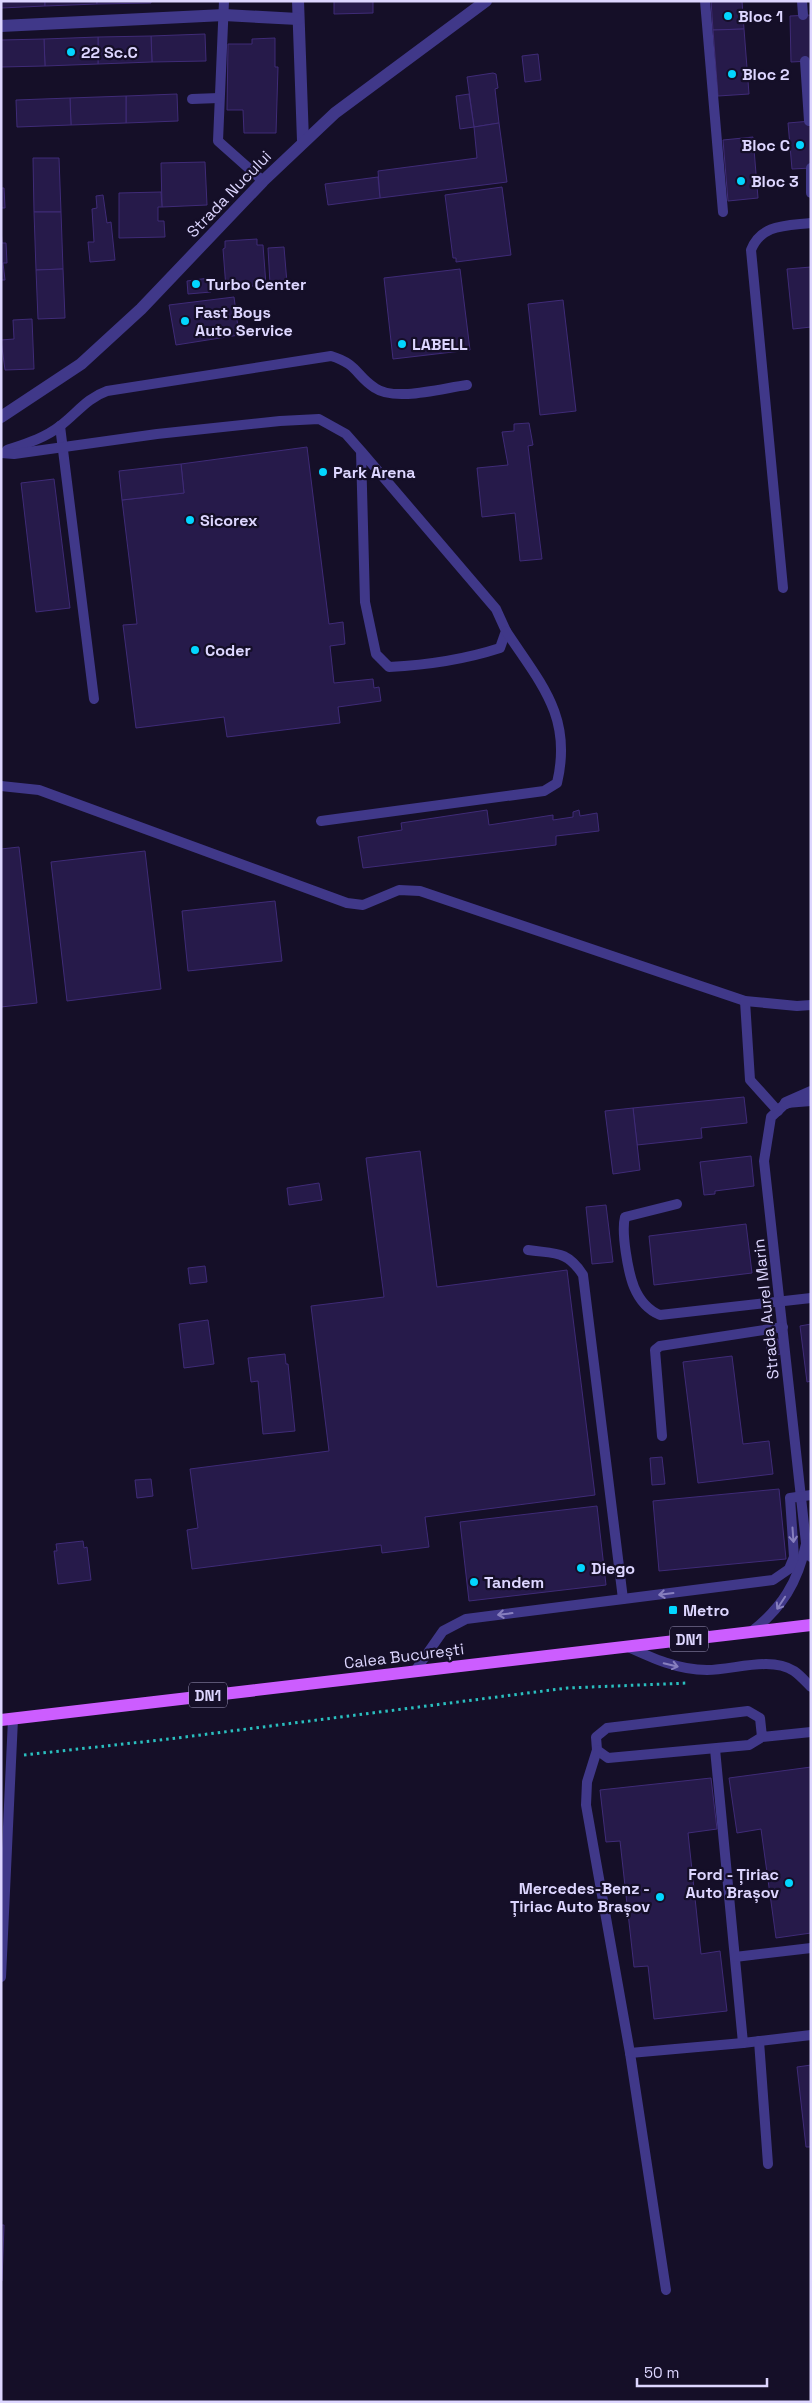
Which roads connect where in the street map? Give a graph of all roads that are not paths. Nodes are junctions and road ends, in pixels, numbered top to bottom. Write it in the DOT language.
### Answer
graph roads {
  1 [pos="224,1"];
  2 [pos="298,1"];
  3 [pos="486,1"];
  4 [pos="705,1"];
  5 [pos="802,1"];
  6 [pos="224,15"];
  7 [pos="802,15"];
  8 [pos="298,18"];
  9 [pos="1,26"];
  10 [pos="805,61"];
  11 [pos="219,98"];
  12 [pos="192,99"];
  13 [pos="809,121"];
  14 [pos="303,141"];
  15 [pos="810,168"];
  16 [pos="263,181"];
  17 [pos="811,193"];
  18 [pos="723,212"];
  19 [pos="811,224"];
  20 [pos="467,385"];
  21 [pos="1,416"];
  22 [pos="60,426"];
  23 [pos="62,447"];
  24 [pos="361,452"];
  25 [pos="1,453"];
  26 [pos="783,588"];
  27 [pos="506,631"];
  28 [pos="94,699"];
  29 [pos="1,786"];
  30 [pos="320,821"];
  31 [pos="745,1001"];
  32 [pos="811,1005"];
  33 [pos="811,1092"];
  34 [pos="811,1101"];
  35 [pos="782,1107"];
  36 [pos="677,1204"];
  37 [pos="528,1250"];
  38 [pos="811,1298"];
  39 [pos="780,1302"];
  40 [pos="783,1327"];
  41 [pos="662,1436"];
  42 [pos="806,1496"];
  43 [pos="806,1543"];
  44 [pos="811,1557"];
  45 [pos="624,1599"];
  46 [pos="811,1625"];
  47 [pos="751,1632"];
  48 [pos="626,1646"];
  49 [pos="415,1670"];
  50 [pos="811,1687"];
  51 [pos="7,1719"];
  52 [pos="811,1732"];
  53 [pos="762,1737"];
  54 [pos="714,1749"];
  55 [pos="597,1750"];
  56 [pos="5,1817"];
  57 [pos="811,1948"];
  58 [pos="735,1957"];
  59 [pos="2,1959"];
  60 [pos="1,1977"];
  61 [pos="811,2035"];
  62 [pos="759,2041"];
  63 [pos="743,2043"];
  64 [pos="630,2053"];
  65 [pos="768,2164"];
  66 [pos="666,2290"];
  1 -- 6 [label="lane"];
  2 -- 8 [label="street"];
  3 -- 14 [label="street, Strada Nucului"];
  4 -- 18 [label="lane"];
  5 -- 7 [label="lane"];
  6 -- 8 [label="street"];
  6 -- 9 [label="street"];
  6 -- 11 [label="lane"];
  8 -- 14 [label="street"];
  10 -- 13 [label="lane"];
  11 -- 12 [label="lane"];
  11 -- 16 [label="lane"];
  14 -- 16 [label="street, Strada Nucului"];
  15 -- 17 [label="lane"];
  16 -- 21 [label="street, Strada Nucului"];
  19 -- 26 [label="lane"];
  20 -- 22 [label="lane"];
  22 -- 23 [label="lane"];
  22 -- 25 [label="lane"];
  23 -- 24 [label="lane"];
  23 -- 25 [label="lane"];
  23 -- 28 [label="lane"];
  24 -- 27 [label="lane"];
  24 -- 27 [label="lane"];
  27 -- 30 [label="lane"];
  29 -- 31 [label="lane"];
  31 -- 32 [label="lane"];
  31 -- 35 [label="lane"];
  33 -- 35 [label="street"];
  34 -- 35 [label="lane"];
  35 -- 39 [label="lane, Strada Aurel Marin"];
  36 -- 39 [label="lane"];
  37 -- 45 [label="lane"];
  38 -- 39 [label="lane"];
  39 -- 40 [label="lane, Strada Aurel Marin"];
  40 -- 41 [label="lane"];
  40 -- 42 [label="lane, Strada Aurel Marin"];
  42 -- 43 [label="lane, Strada Aurel Marin"];
  42 -- 45 [label="lane, one-way"];
  43 -- 44 [label="lane, Strada Aurel Marin"];
  43 -- 47 [label="lane, Strada Aurel Marin, one-way"];
  45 -- 49 [label="lane, one-way"];
  46 -- 47 [label="main road, Calea București / DN1"];
  47 -- 48 [label="main road, Calea București / DN1"];
  48 -- 49 [label="main road, Calea București / DN1"];
  48 -- 50 [label="lane, one-way"];
  49 -- 51 [label="main road, Calea București / DN1"];
  51 -- 56 [label="lane"];
  52 -- 53 [label="lane"];
  53 -- 54 [label="lane"];
  53 -- 55 [label="lane"];
  54 -- 55 [label="lane"];
  54 -- 58 [label="lane"];
  55 -- 64 [label="lane"];
  56 -- 59 [label="lane"];
  57 -- 58 [label="lane"];
  58 -- 63 [label="lane"];
  59 -- 60 [label="lane"];
  61 -- 62 [label="lane"];
  62 -- 63 [label="lane"];
  62 -- 65 [label="lane"];
  63 -- 64 [label="lane"];
  64 -- 66 [label="lane"];
}
